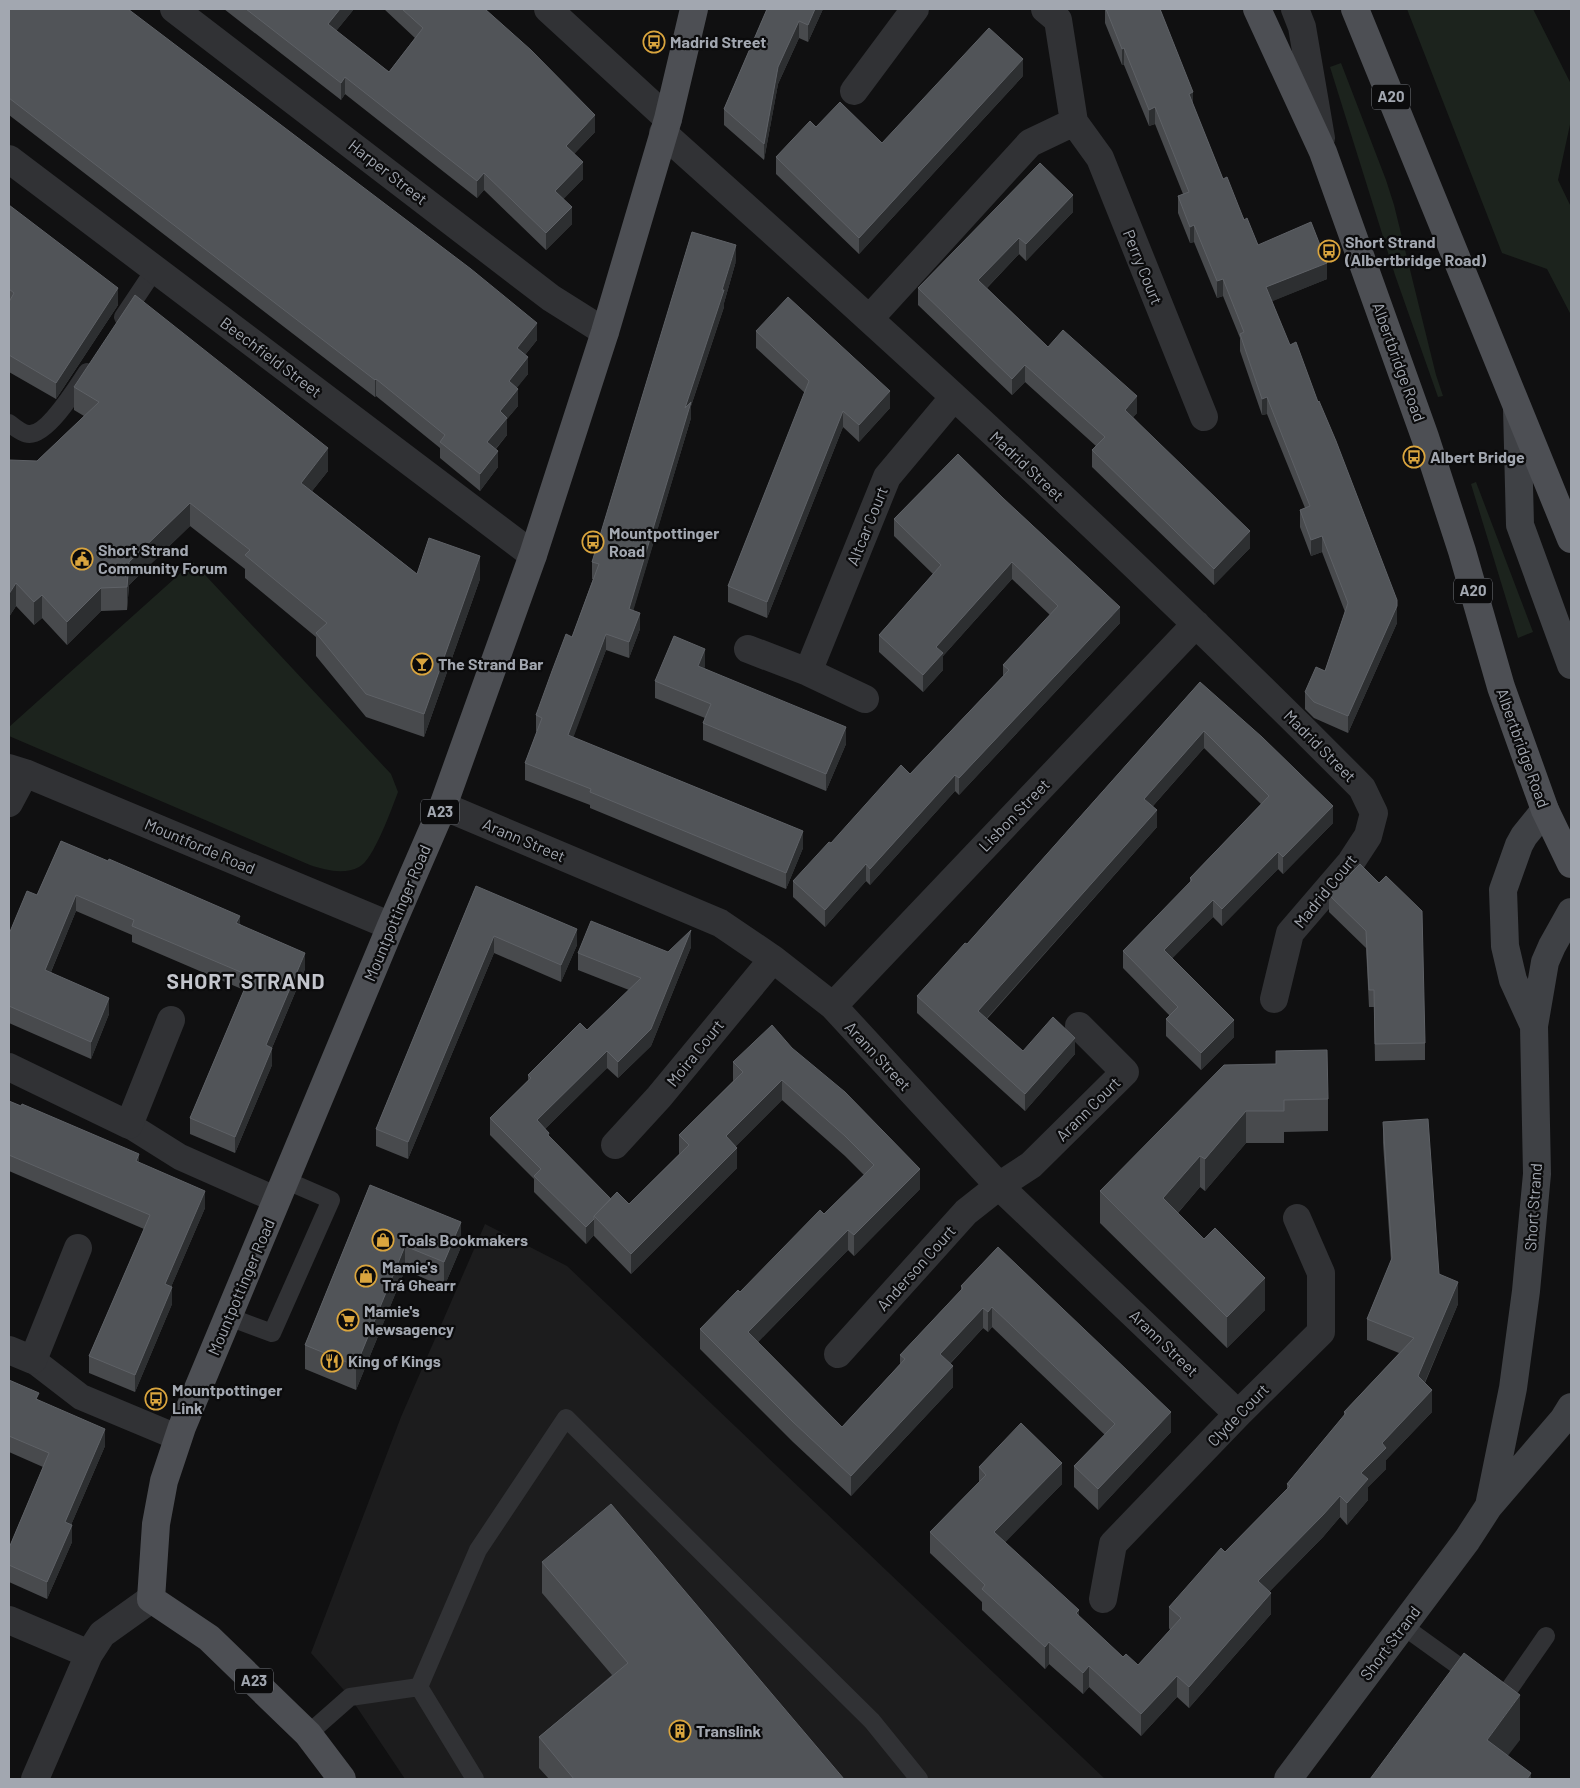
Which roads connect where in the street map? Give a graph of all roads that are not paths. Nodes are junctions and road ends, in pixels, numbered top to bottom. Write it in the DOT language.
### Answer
graph roads {
  1 [pos="174,9"];
  2 [pos="548,9"];
  3 [pos="694,9"];
  4 [pos="914,9"];
  5 [pos="1045,9"];
  6 [pos="1257,9"];
  7 [pos="1295,9"];
  8 [pos="1355,9"];
  9 [pos="854,91"];
  10 [pos="1074,122"];
  11 [pos="666,126"];
  12 [pos="1323,152"];
  13 [pos="11,166"];
  14 [pos="154,269"];
  15 [pos="870,318"];
  16 [pos="605,332"];
  17 [pos="112,333"];
  18 [pos="97,357"];
  19 [pos="954,398"];
  20 [pos="1517,406"];
  21 [pos="1204,417"];
  22 [pos="9,423"];
  23 [pos="1565,516"];
  24 [pos="1571,539"];
  25 [pos="533,555"];
  26 [pos="1196,624"];
  27 [pos="748,649"];
  28 [pos="1571,664"];
  29 [pos="808,672"];
  30 [pos="865,699"];
  31 [pos="17,770"];
  32 [pos="9,803"];
  33 [pos="443,806"];
  34 [pos="1545,810"];
  35 [pos="1374,813"];
  36 [pos="1571,864"];
  37 [pos="1571,912"];
  38 [pos="391,926"];
  39 [pos="773,959"];
  40 [pos="1274,999"];
  41 [pos="833,1006"];
  42 [pos="171,1020"];
  43 [pos="1079,1026"];
  44 [pos="1534,1026"];
  45 [pos="9,1067"];
  46 [pos="129,1125"];
  47 [pos="616,1145"];
  48 [pos="999,1186"];
  49 [pos="281,1190"];
  50 [pos="1297,1218"];
  51 [pos="78,1248"];
  52 [pos="229,1317"];
  53 [pos="838,1354"];
  54 [pos="21,1355"];
  55 [pos="1571,1407"];
  56 [pos="1238,1414"];
  57 [pos="179,1438"];
  58 [pos="1489,1506"];
  59 [pos="151,1599"];
  60 [pos="1103,1599"];
  61 [pos="9,1620"];
  62 [pos="1403,1626"];
  63 [pos="1546,1636"];
  64 [pos="89,1654"];
  65 [pos="418,1687"];
  66 [pos="308,1734"];
  67 [pos="35,1779"];
  68 [pos="342,1779"];
  69 [pos="475,1779"];
  70 [pos="919,1779"];
  71 [pos="1288,1779"];
  1 -- 16 [label="street, Harper Street"];
  2 -- 11 [label="street, Madrid Street"];
  3 -- 11 [label="main road, Mountpottinger Road / A23"];
  4 -- 9 [label="street"];
  5 -- 10 [label="street, Perry Court"];
  6 -- 12 [label="main road, Albertbridge Road / A20"];
  7 -- 12 [label="street"];
  8 -- 20 [label="main road, A20"];
  10 -- 15 [label="street"];
  10 -- 21 [label="street, Perry Court"];
  11 -- 15 [label="street, Madrid Street"];
  11 -- 16 [label="main road, Mountpottinger Road / A23"];
  12 -- 34 [label="main road, Albertbridge Road / A20"];
  13 -- 14 [label="street, Beechfield Street"];
  14 -- 17 [label="lane"];
  14 -- 25 [label="street, Beechfield Street"];
  15 -- 19 [label="street, Madrid Street"];
  16 -- 25 [label="main road, Mountpottinger Road / A23"];
  18 -- 22 [label="lane"];
  19 -- 26 [label="street, Madrid Street"];
  19 -- 29 [label="street, Altcar Court"];
  20 -- 23 [label="main road, A20"];
  20 -- 28 [label="main road"];
  23 -- 24 [label="main road, A20"];
  25 -- 33 [label="main road, Mountpottinger Road / A23"];
  26 -- 35 [label="street, Madrid Street"];
  26 -- 41 [label="street, Lisbon Street"];
  27 -- 29 [label="street"];
  29 -- 30 [label="street"];
  31 -- 32 [label="street"];
  31 -- 38 [label="street, Mountforde Road"];
  33 -- 38 [label="main road, Mountpottinger Road / A23"];
  33 -- 39 [label="street, Arann Street"];
  34 -- 36 [label="main road, Albertbridge Road / A20"];
  34 -- 44 [label="main road"];
  35 -- 40 [label="street, Madrid Court"];
  37 -- 44 [label="main road, Short Strand"];
  38 -- 49 [label="main road, Mountpottinger Road / A23"];
  39 -- 41 [label="street, Arann Street"];
  39 -- 47 [label="street, Moira Court"];
  41 -- 48 [label="street, Arann Street"];
  42 -- 46 [label="street"];
  43 -- 48 [label="street, Arann Court"];
  44 -- 58 [label="main road, Short Strand"];
  45 -- 46 [label="street"];
  46 -- 49 [label="street"];
  48 -- 53 [label="street, Anderson Court"];
  48 -- 56 [label="street, Arann Street"];
  49 -- 52 [label="main road, Mountpottinger Road / A23"];
  49 -- 52 [label="lane"];
  50 -- 56 [label="street, Clyde Court"];
  51 -- 54 [label="street"];
  52 -- 57 [label="main road, Mountpottinger Road / A23"];
  54 -- 57 [label="street"];
  55 -- 58 [label="main road, Short Strand"];
  56 -- 60 [label="street, Clyde Court"];
  57 -- 59 [label="main road, Mountpottinger Road / A23"];
  58 -- 62 [label="main road, Short Strand"];
  59 -- 64 [label="street"];
  59 -- 66 [label="main road, A23"];
  61 -- 64 [label="street"];
  62 -- 63 [label="lane"];
  62 -- 71 [label="main road, Short Strand"];
  64 -- 67 [label="street"];
  65 -- 66 [label="lane"];
  65 -- 69 [label="lane"];
  65 -- 70 [label="lane"];
  66 -- 68 [label="main road, A23"];
}
